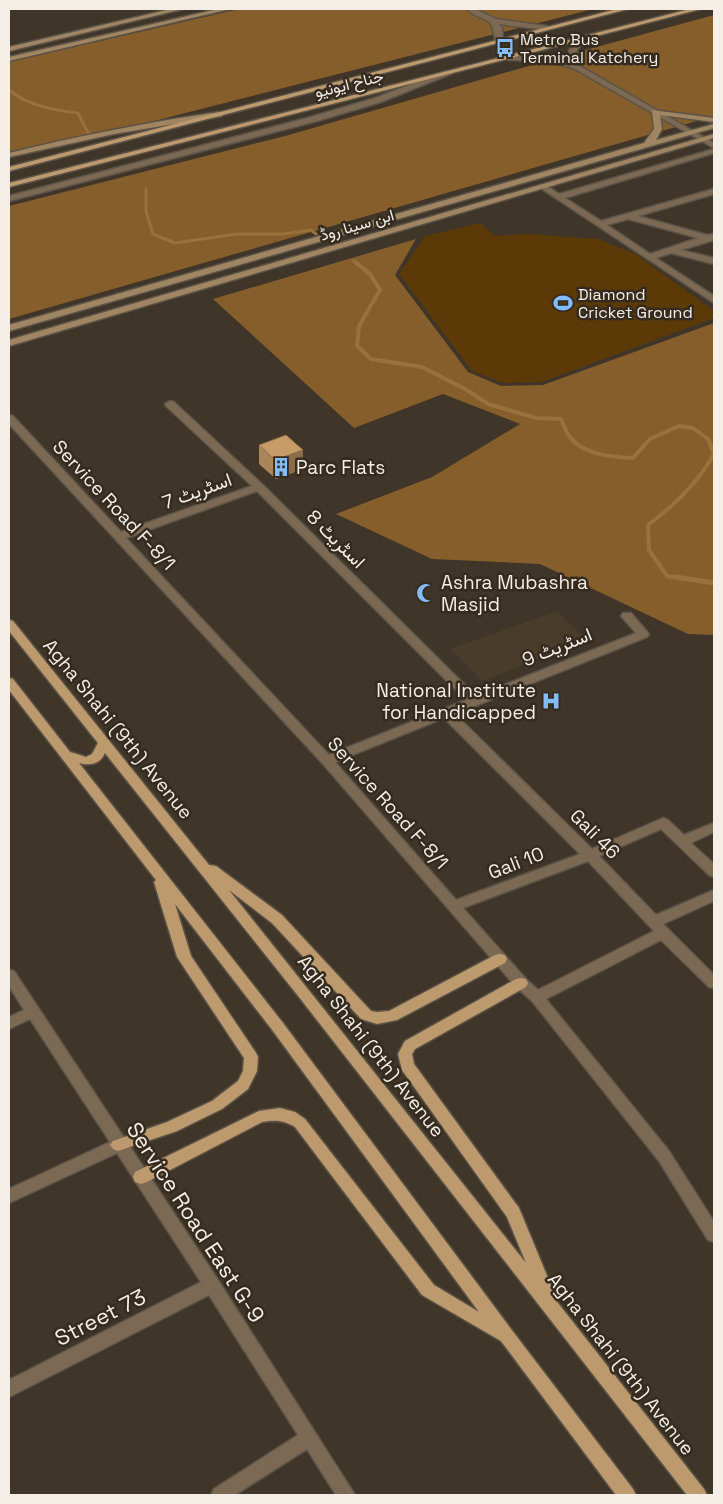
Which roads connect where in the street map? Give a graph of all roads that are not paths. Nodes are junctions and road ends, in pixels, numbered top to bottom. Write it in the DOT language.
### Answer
graph roads {
  1 [pos="179,9"];
  2 [pos="226,9"];
  3 [pos="470,9"];
  4 [pos="624,9"];
  5 [pos="697,9"];
  6 [pos="494,21"];
  7 [pos="547,28"];
  8 [pos="584,38"];
  9 [pos="499,41"];
  10 [pos="9,49"];
  11 [pos="509,58"];
  12 [pos="9,59"];
  13 [pos="575,66"];
  14 [pos="449,73"];
  15 [pos="655,112"];
  16 [pos="219,114"];
  17 [pos="714,120"];
  18 [pos="714,126"];
  19 [pos="691,132"];
  20 [pos="714,136"];
  21 [pos="703,139"];
  22 [pos="648,144"];
  23 [pos="714,146"];
  24 [pos="714,151"];
  25 [pos="9,155"];
  26 [pos="9,169"];
  27 [pos="9,185"];
  28 [pos="543,187"];
  29 [pos="714,191"];
  30 [pos="704,194"];
  31 [pos="558,197"];
  32 [pos="714,197"];
  33 [pos="9,199"];
  34 [pos="628,216"];
  35 [pos="602,224"];
  36 [pos="711,238"];
  37 [pos="672,250"];
  38 [pos="650,257"];
  39 [pos="714,260"];
  40 [pos="714,300"];
  41 [pos="9,328"];
  42 [pos="9,343"];
  43 [pos="170,404"];
  44 [pos="9,418"];
  45 [pos="259,487"];
  46 [pos="119,537"];
  47 [pos="627,616"];
  48 [pos="9,624"];
  49 [pos="9,682"];
  50 [pos="474,701"];
  51 [pos="448,714"];
  52 [pos="104,743"];
  53 [pos="66,755"];
  54 [pos="326,762"];
  55 [pos="714,827"];
  56 [pos="682,841"];
  57 [pos="590,855"];
  58 [pos="195,857"];
  59 [pos="714,872"];
  60 [pos="159,875"];
  61 [pos="714,895"];
  62 [pos="455,906"];
  63 [pos="658,928"];
  64 [pos="500,958"];
  65 [pos="9,975"];
  66 [pos="521,983"];
  67 [pos="714,983"];
  68 [pos="537,997"];
  69 [pos="33,1012"];
  70 [pos="9,1023"];
  71 [pos="118,1145"];
  72 [pos="141,1177"];
  73 [pos="9,1196"];
  74 [pos="714,1235"];
  75 [pos="212,1285"];
  76 [pos="554,1312"];
  77 [pos="508,1338"];
  78 [pos="9,1389"];
  79 [pos="309,1438"];
  80 [pos="220,1495"];
  81 [pos="346,1495"];
  82 [pos="627,1495"];
  83 [pos="698,1495"];
  1 -- 10 [label="main road"];
  2 -- 12 [label="main road"];
  3 -- 6 [label="street"];
  4 -- 7 [label="main road, جناح ایونیو"];
  5 -- 8 [label="main road, جناح ایونیو"];
  6 -- 7 [label="street"];
  6 -- 9 [label="street"];
  7 -- 9 [label="main road, جناح ایونیو"];
  8 -- 11 [label="main road, جناح ایونیو"];
  8 -- 13 [label="street"];
  9 -- 16 [label="main road, جناح ایونیو"];
  11 -- 13 [label="street"];
  11 -- 14 [label="main road, جناح ایونیو"];
  13 -- 15 [label="street"];
  14 -- 27 [label="main road, جناح ایونیو"];
  14 -- 33 [label="street"];
  15 -- 17 [label="main road"];
  15 -- 19 [label="street"];
  15 -- 22 [label="main road"];
  16 -- 25 [label="main road"];
  16 -- 26 [label="main road, جناح ایونیو"];
  18 -- 19 [label="main road, ابن سینا روڈ"];
  19 -- 21 [label="street"];
  19 -- 22 [label="main road, ابن سینا روڈ"];
  20 -- 21 [label="main road, ابن سینا روڈ"];
  21 -- 23 [label="street"];
  21 -- 28 [label="main road, ابن سینا روڈ"];
  22 -- 41 [label="main road, ابن سینا روڈ"];
  24 -- 31 [label="street"];
  28 -- 31 [label="street"];
  28 -- 42 [label="main road, ابن سینا روڈ"];
  29 -- 30 [label="street"];
  30 -- 32 [label="street"];
  30 -- 34 [label="street"];
  31 -- 35 [label="street"];
  34 -- 35 [label="street"];
  34 -- 36 [label="street"];
  35 -- 38 [label="street"];
  36 -- 37 [label="street"];
  37 -- 38 [label="street"];
  37 -- 39 [label="street"];
  38 -- 40 [label="street"];
  43 -- 45 [label="street, اسٹریٹ 8"];
  44 -- 46 [label="street, Service Road F-8/1"];
  45 -- 46 [label="street, اسٹریٹ 7"];
  45 -- 50 [label="street, اسٹریٹ 8"];
  46 -- 54 [label="street, Service Road F-8/1"];
  47 -- 50 [label="street, اسٹریٹ 9"];
  48 -- 52 [label="main road, Agha Shahi (9th) Avenue"];
  49 -- 53 [label="main road"];
  50 -- 51 [label="street, اسٹریٹ 9"];
  51 -- 54 [label="street, اسٹریٹ 9"];
  51 -- 57 [label="street, Gali 46"];
  52 -- 53 [label="main road"];
  52 -- 58 [label="main road, Agha Shahi (9th) Avenue"];
  53 -- 60 [label="main road"];
  54 -- 62 [label="street, Service Road F-8/1"];
  55 -- 56 [label="street"];
  56 -- 57 [label="street, Gali 10"];
  56 -- 59 [label="street"];
  57 -- 62 [label="street, Gali 10"];
  57 -- 63 [label="street, Gali 46"];
  58 -- 64 [label="main road"];
  58 -- 76 [label="main road, Agha Shahi (9th) Avenue"];
  60 -- 71 [label="main road"];
  60 -- 77 [label="main road"];
  61 -- 63 [label="street"];
  62 -- 64 [label="street, Service Road F-8/1"];
  63 -- 67 [label="street, Gali 46"];
  63 -- 68 [label="street"];
  64 -- 66 [label="street, Service Road F-8/1"];
  65 -- 69 [label="street, Service Road East G-9"];
  66 -- 68 [label="street, Service Road F-8/1"];
  66 -- 76 [label="main road"];
  68 -- 74 [label="street, Service Road F-8/1"];
  69 -- 70 [label="street"];
  69 -- 71 [label="street, Service Road East G-9"];
  71 -- 72 [label="street, Service Road East G-9"];
  71 -- 73 [label="street"];
  72 -- 75 [label="street, Service Road East G-9"];
  72 -- 77 [label="main road"];
  75 -- 78 [label="street, Street 73"];
  75 -- 79 [label="street, Service Road East G-9"];
  76 -- 83 [label="main road, Agha Shahi (9th) Avenue"];
  77 -- 82 [label="main road"];
  79 -- 80 [label="street"];
  79 -- 81 [label="street, Service Road East G-9"];
}
